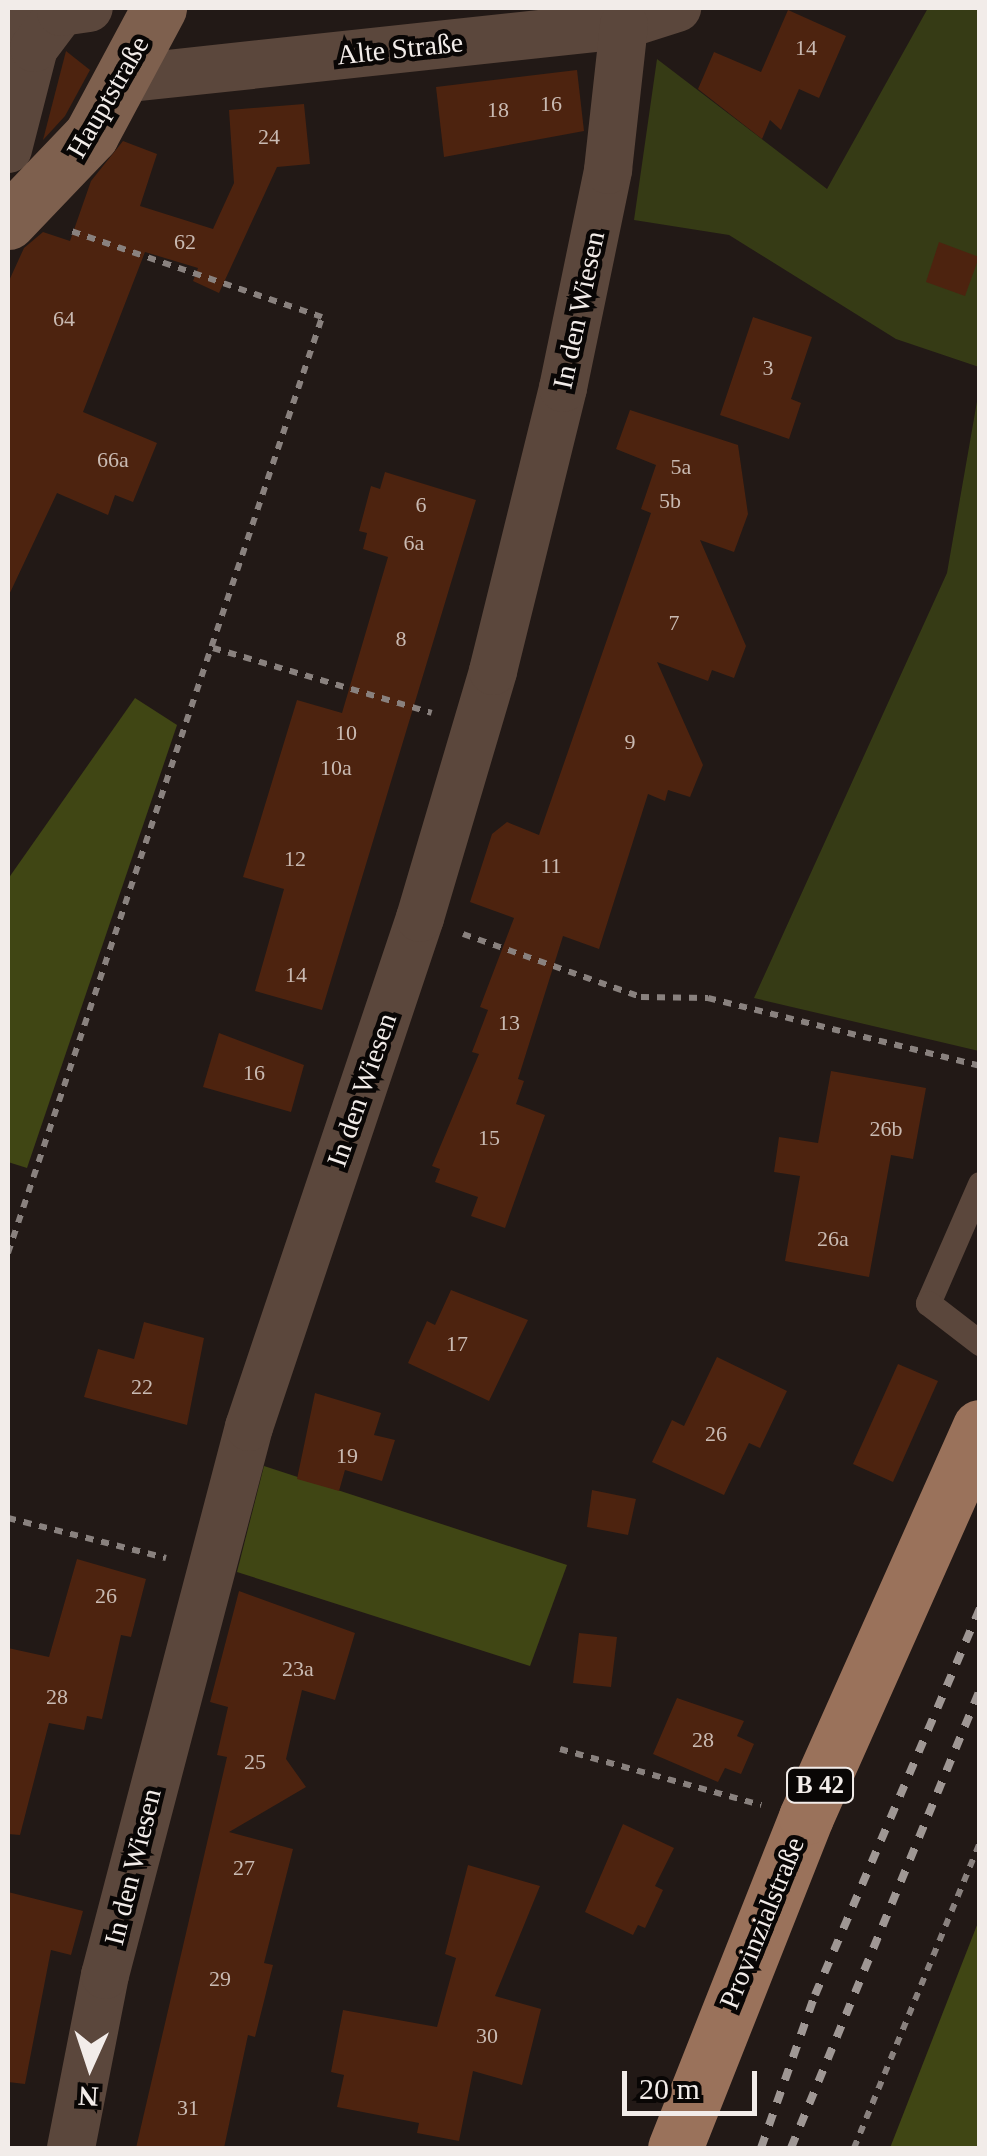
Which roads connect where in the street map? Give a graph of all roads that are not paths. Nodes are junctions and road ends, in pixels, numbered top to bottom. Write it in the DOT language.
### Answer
graph roads {
  1 [pos="89,8"];
  2 [pos="159,8"];
  3 [pos="677,8"];
  4 [pos="624,25"];
  5 [pos="16,32"];
  6 [pos="121,80"];
  7 [pos="8,149"];
  8 [pos="10,200"];
  9 [pos="980,1184"];
  10 [pos="980,1343"];
  11 [pos="980,1426"];
  12 [pos="70,2148"];
  13 [pos="675,2148"];
  1 -- 5 [label="street"];
  2 -- 6 [label="street, Hauptstraße"];
  3 -- 4 [label="street, Alte Straße"];
  4 -- 6 [label="street, Alte Straße"];
  4 -- 12 [label="street, In den Wiesen"];
  5 -- 7 [label="street"];
  6 -- 8 [label="street, Hauptstraße"];
  9 -- 10 [label="lane"];
  11 -- 13 [label="main road, Provinzialstraße / B 42"];
}
